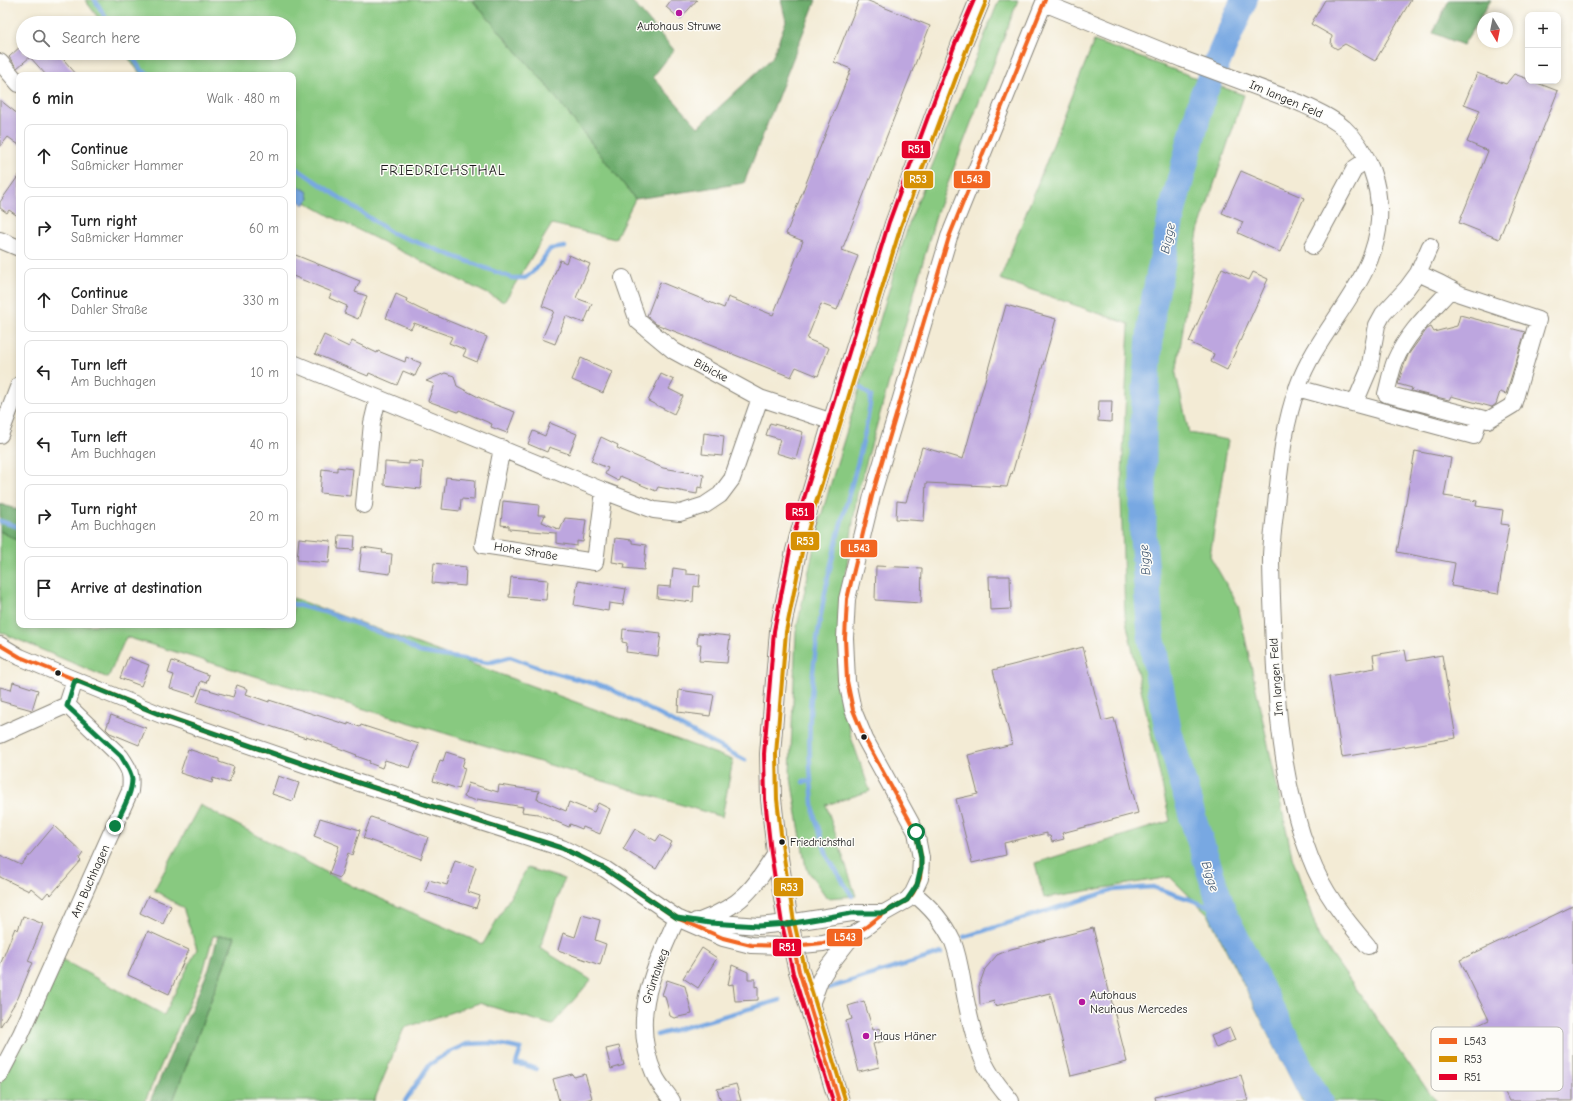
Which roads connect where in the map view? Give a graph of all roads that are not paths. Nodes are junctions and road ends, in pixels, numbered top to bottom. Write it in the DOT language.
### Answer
graph roads {
  1 [pos="980,0"];
  2 [pos="1045,2"];
  3 [pos="0,62"];
  4 [pos="16,81"];
  5 [pos="1367,160"];
  6 [pos="0,240"];
  7 [pos="1312,246"];
  8 [pos="1430,246"];
  9 [pos="16,247"];
  10 [pos="1418,272"];
  11 [pos="623,278"];
  12 [pos="1451,289"];
  13 [pos="296,364"];
  14 [pos="1297,388"];
  15 [pos="16,393"];
  16 [pos="378,398"];
  17 [pos="760,398"];
  18 [pos="1355,403"];
  19 [pos="1479,418"];
  20 [pos="833,422"];
  21 [pos="0,435"];
  22 [pos="502,448"];
  23 [pos="604,491"];
  24 [pos="364,505"];
  25 [pos="0,645"];
  26 [pos="75,680"];
  27 [pos="67,706"];
  28 [pos="0,735"];
  29 [pos="777,852"];
  30 [pos="913,893"];
  31 [pos="884,913"];
  32 [pos="677,918"];
  33 [pos="699,922"];
  34 [pos="788,924"];
  35 [pos="853,935"];
  36 [pos="792,946"];
  37 [pos="1368,946"];
  38 [pos="810,1008"];
  39 [pos="0,1074"];
  40 [pos="672,1101"];
  41 [pos="839,1101"];
  42 [pos="1011,1101"];
  1 -- 20 [label="main road"];
  2 -- 5 [label="street, Im langen Feld"];
  2 -- 30 [label="street"];
  3 -- 4 [label="street"];
  5 -- 7 [label="street"];
  5 -- 14 [label="street, Im langen Feld"];
  6 -- 9 [label="street"];
  8 -- 10 [label="street"];
  10 -- 12 [label="street"];
  10 -- 18 [label="street"];
  11 -- 17 [label="street, Bibicke"];
  12 -- 19 [label="street"];
  12 -- 19 [label="street"];
  13 -- 16 [label="street"];
  14 -- 18 [label="street"];
  14 -- 37 [label="street, Im langen Feld"];
  15 -- 21 [label="street"];
  16 -- 22 [label="street"];
  16 -- 24 [label="street"];
  17 -- 20 [label="street, Bibicke"];
  17 -- 23 [label="street"];
  18 -- 19 [label="street"];
  20 -- 29 [label="main road"];
  22 -- 23 [label="street"];
  22 -- 23 [label="street, Hohe Straße"];
  25 -- 26 [label="street"];
  26 -- 27 [label="street"];
  26 -- 32 [label="street"];
  27 -- 28 [label="street"];
  27 -- 39 [label="street, Am Buchhagen"];
  29 -- 33 [label="street"];
  29 -- 34 [label="main road"];
  30 -- 31 [label="street"];
  30 -- 42 [label="street"];
  31 -- 34 [label="street"];
  31 -- 35 [label="street"];
  32 -- 33 [label="street"];
  32 -- 36 [label="street"];
  32 -- 40 [label="street, Grüntalweg"];
  33 -- 34 [label="street"];
  34 -- 36 [label="main road"];
  35 -- 36 [label="street"];
  35 -- 38 [label="street"];
  36 -- 38 [label="main road"];
  38 -- 41 [label="main road"];
}
